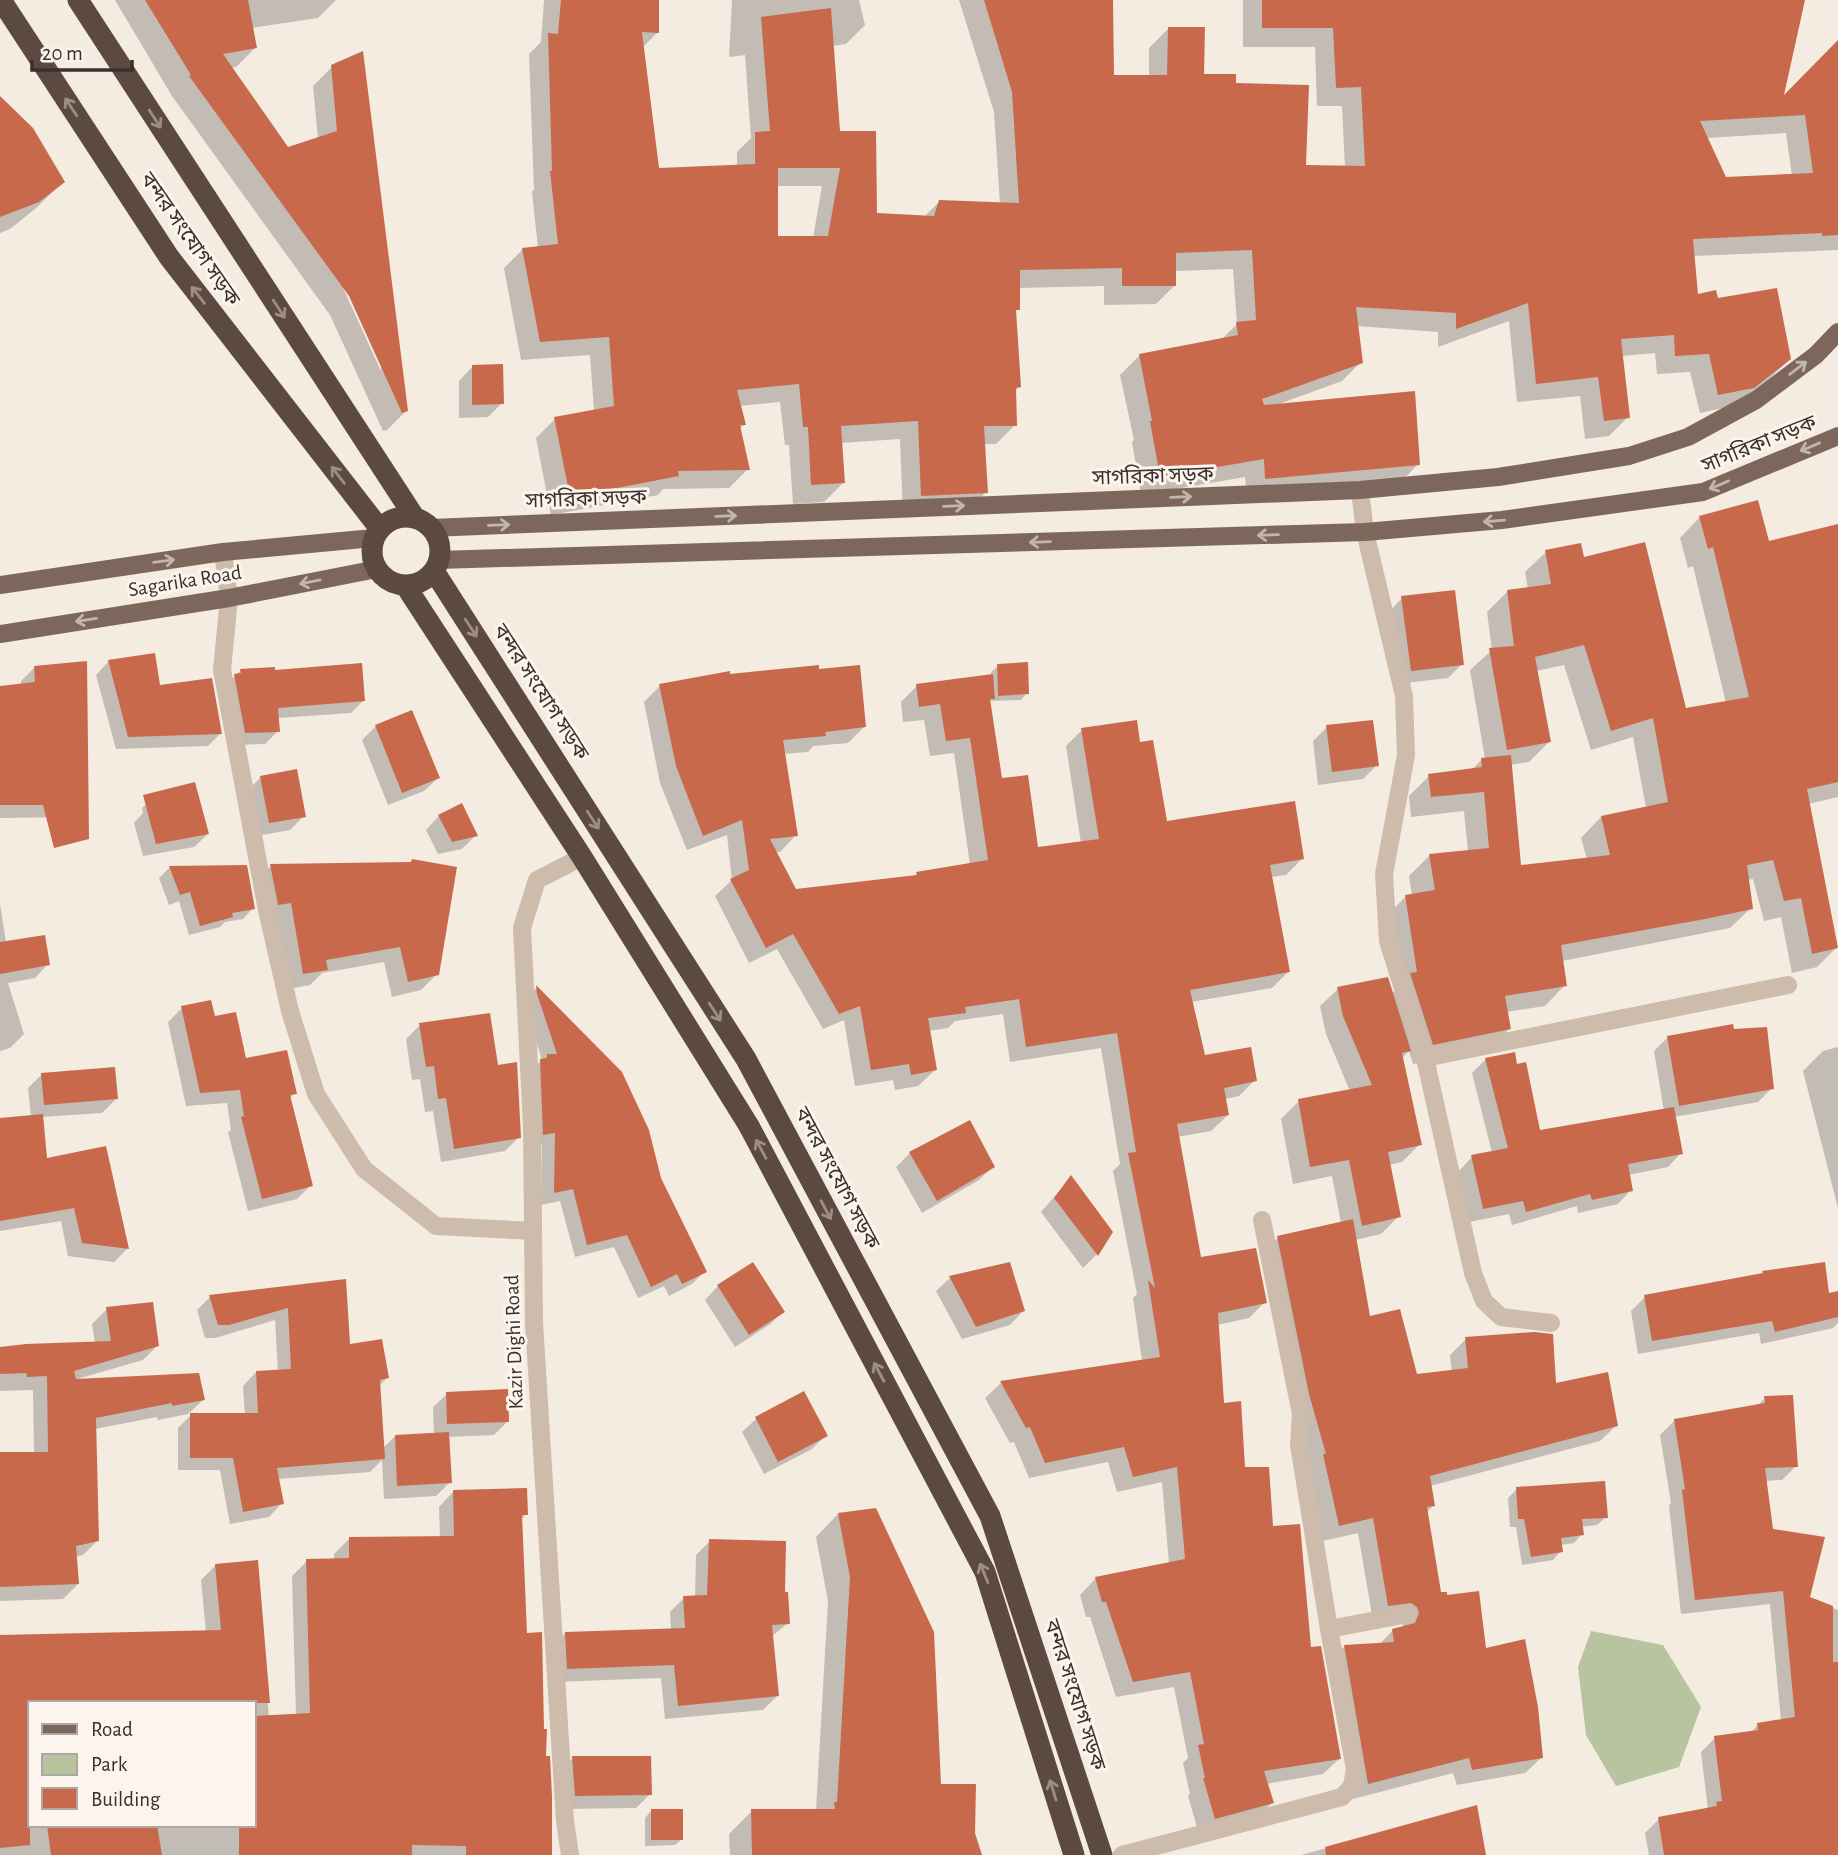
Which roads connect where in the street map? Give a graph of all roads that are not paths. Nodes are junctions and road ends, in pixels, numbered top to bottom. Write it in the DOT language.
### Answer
graph roads {
  1 [pos="1,0"];
  2 [pos="78,0"];
  3 [pos="1838,332"];
  4 [pos="1838,436"];
  5 [pos="1360,490"];
  6 [pos="423,523"];
  7 [pos="1365,531"];
  8 [pos="377,533"];
  9 [pos="223,552"];
  10 [pos="436,565"];
  11 [pos="377,569"];
  12 [pos="0,585"];
  13 [pos="405,585"];
  14 [pos="229,598"];
  15 [pos="0,634"];
  16 [pos="582,857"];
  17 [pos="1788,985"];
  18 [pos="1425,1058"];
  19 [pos="1262,1220"];
  20 [pos="533,1231"];
  21 [pos="1550,1323"];
  22 [pos="1408,1614"];
  23 [pos="1329,1629"];
  24 [pos="570,1855"];
  25 [pos="1074,1855"];
  26 [pos="1102,1855"];
  27 [pos="1122,1855"];
  8 -- 1 [label="highway, বন্দর সংযোগ সড়ক, one-way"];
  2 -- 6 [label="highway, বন্দর সংযোগ সড়ক, one-way"];
  5 -- 3 [label="main road, সাগরিকা সড়ক, one-way"];
  4 -- 7 [label="main road, সাগরিকা সড়ক, one-way"];
  6 -- 5 [label="main road, সাগরিকা সড়ক, one-way"];
  5 -- 7 [label="street"];
  6 -- 8 [label="highway"];
  6 -- 10 [label="highway"];
  7 -- 10 [label="main road, সাগরিকা সড়ক, one-way"];
  7 -- 18 [label="street"];
  8 -- 9 [label="main road"];
  8 -- 11 [label="highway"];
  12 -- 9 [label="main road, one-way"];
  9 -- 14 [label="street"];
  10 -- 13 [label="highway"];
  10 -- 26 [label="highway, বন্দর সংযোগ সড়ক, one-way"];
  11 -- 13 [label="highway"];
  11 -- 14 [label="main road, Sagarika Road, one-way"];
  13 -- 16 [label="highway"];
  14 -- 15 [label="main road, Sagarika Road, one-way"];
  14 -- 20 [label="street"];
  16 -- 20 [label="street, Kazir Dighi Road"];
  25 -- 16 [label="highway, one-way"];
  17 -- 18 [label="street"];
  18 -- 21 [label="street"];
  19 -- 23 [label="street"];
  20 -- 24 [label="street, Kazir Dighi Road"];
  22 -- 23 [label="street"];
  23 -- 27 [label="street"];
}
